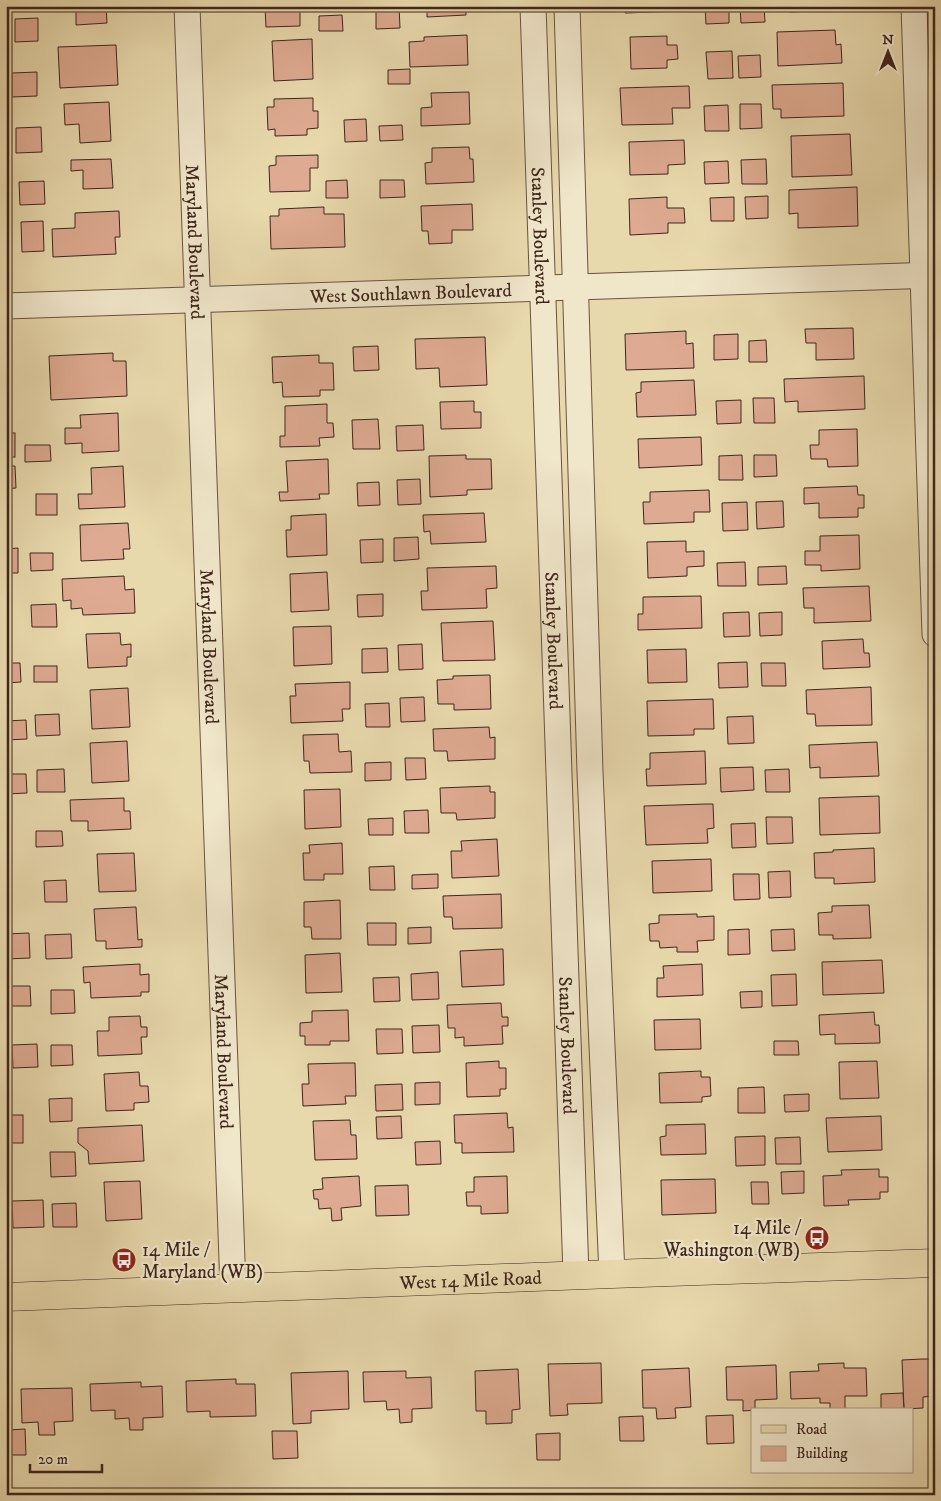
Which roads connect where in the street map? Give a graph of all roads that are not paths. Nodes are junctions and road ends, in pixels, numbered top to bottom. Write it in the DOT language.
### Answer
graph roads {
  1 [pos="187,6"];
  2 [pos="534,6"];
  3 [pos="567,6"];
  4 [pos="914,6"];
  5 [pos="929,275"];
  6 [pos="543,288"];
  7 [pos="575,288"];
  8 [pos="198,299"];
  9 [pos="6,306"];
  10 [pos="935,634"];
  11 [pos="590,772"];
  12 [pos="559,774"];
  13 [pos="935,1263"];
  14 [pos="612,1274"];
  15 [pos="576,1275"];
  16 [pos="233,1288"];
  17 [pos="6,1297"];
  1 -- 8 [label="street, Maryland Boulevard"];
  2 -- 6 [label="street, Stanley Boulevard"];
  3 -- 7 [label="street, Stanley Boulevard"];
  4 -- 5 [label="street"];
  5 -- 7 [label="street, West Southlawn Boulevard"];
  5 -- 10 [label="street"];
  6 -- 7 [label="street, West Southlawn Boulevard"];
  6 -- 8 [label="street, West Southlawn Boulevard"];
  6 -- 12 [label="street, Stanley Boulevard"];
  7 -- 11 [label="street, Stanley Boulevard"];
  8 -- 9 [label="street, West Southlawn Boulevard"];
  8 -- 16 [label="street, Maryland Boulevard"];
  11 -- 12 [label="street"];
  11 -- 14 [label="street, Stanley Boulevard"];
  12 -- 15 [label="street, Stanley Boulevard"];
  13 -- 14 [label="main road, West 14 Mile Road"];
  14 -- 15 [label="main road, West 14 Mile Road"];
  15 -- 16 [label="main road, West 14 Mile Road"];
  16 -- 17 [label="main road, West 14 Mile Road"];
}
